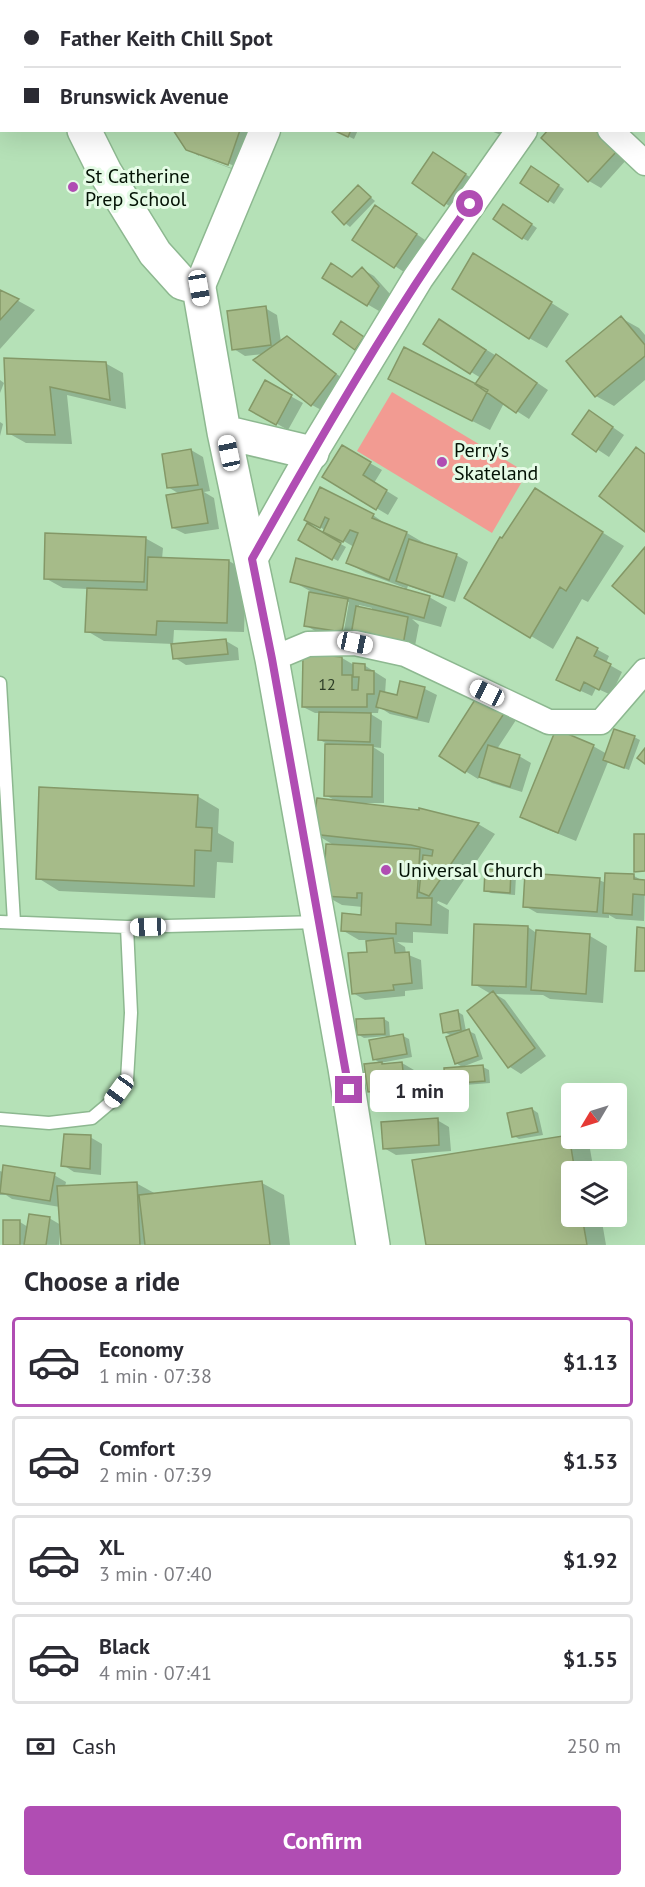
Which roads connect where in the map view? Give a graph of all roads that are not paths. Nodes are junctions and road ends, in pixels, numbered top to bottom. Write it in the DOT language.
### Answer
graph roads {
  1 [pos="85,132"];
  2 [pos="264,132"];
  3 [pos="521,132"];
  4 [pos="612,132"];
  5 [pos="645,163"];
  6 [pos="199,288"];
  7 [pos="224,432"];
  8 [pos="312,453"];
  9 [pos="252,559"];
  10 [pos="272,659"];
  11 [pos="645,671"];
  12 [pos="0,683"];
  13 [pos="0,922"];
  14 [pos="14,922"];
  15 [pos="320,922"];
  16 [pos="126,927"];
  17 [pos="0,1119"];
  18 [pos="373,1245"];
  1 -- 6 [label="main road"];
  2 -- 6 [label="street"];
  3 -- 8 [label="street"];
  4 -- 5 [label="street"];
  6 -- 7 [label="main road"];
  7 -- 8 [label="main road"];
  7 -- 9 [label="main road"];
  8 -- 9 [label="street"];
  9 -- 10 [label="main road"];
  10 -- 11 [label="street"];
  10 -- 15 [label="main road"];
  12 -- 14 [label="lane"];
  13 -- 14 [label="lane"];
  14 -- 16 [label="lane"];
  15 -- 16 [label="lane"];
  15 -- 18 [label="main road"];
  16 -- 17 [label="lane"];
}
